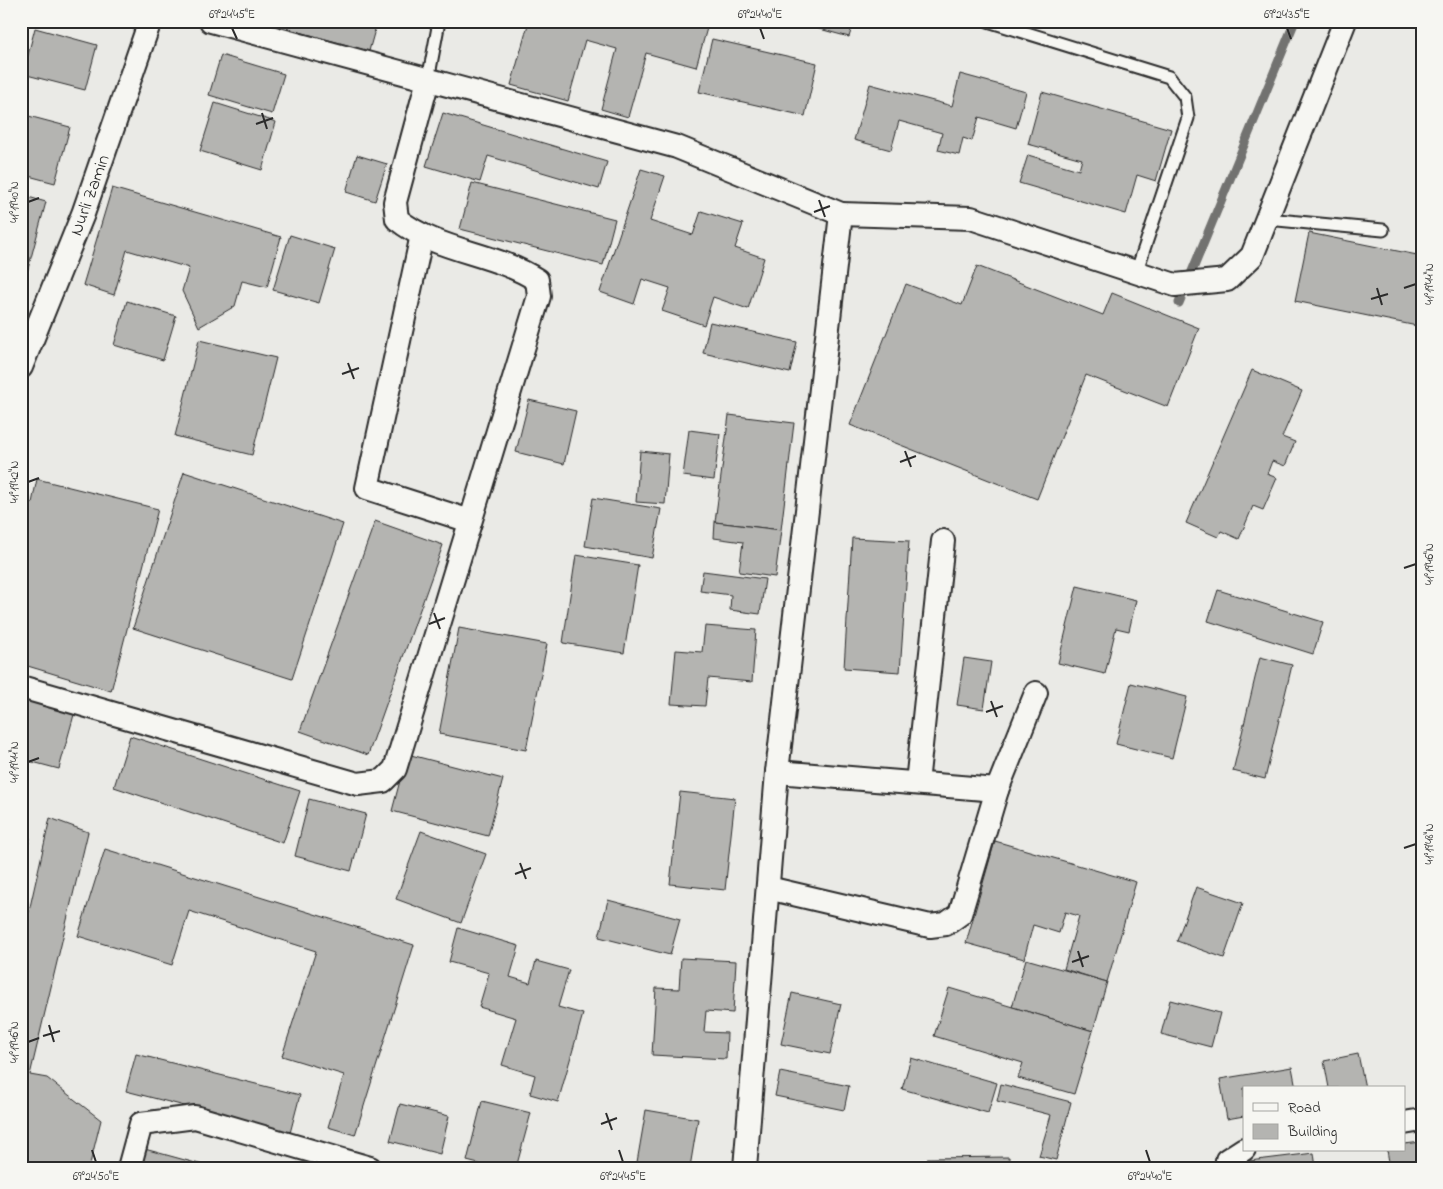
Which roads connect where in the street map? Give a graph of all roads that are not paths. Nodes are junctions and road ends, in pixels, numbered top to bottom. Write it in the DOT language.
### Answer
graph roads {
  1 [pos="150,21"];
  2 [pos="211,21"];
  3 [pos="433,21"];
  4 [pos="988,21"];
  5 [pos="1345,21"];
  6 [pos="428,80"];
  7 [pos="841,214"];
  8 [pos="1267,220"];
  9 [pos="1383,230"];
  10 [pos="422,235"];
  11 [pos="1136,273"];
  12 [pos="21,367"];
  13 [pos="470,521"];
  14 [pos="944,541"];
  15 [pos="21,687"];
  16 [pos="1036,693"];
  17 [pos="777,772"];
  18 [pos="917,783"];
  19 [pos="997,790"];
  20 [pos="768,888"];
  21 [pos="1422,1120"];
  22 [pos="1406,1123"];
  23 [pos="1243,1150"];
  24 [pos="129,1168"];
  25 [pos="370,1168"];
  26 [pos="746,1168"];
  27 [pos="1226,1168"];
  1 -- 12 [label="street, Nurli Zamin"];
  2 -- 6 [label="street"];
  3 -- 6 [label="lane"];
  4 -- 11 [label="lane"];
  5 -- 8 [label="street"];
  6 -- 7 [label="street"];
  6 -- 10 [label="street"];
  7 -- 11 [label="street"];
  7 -- 17 [label="street"];
  8 -- 9 [label="lane"];
  8 -- 11 [label="street"];
  10 -- 13 [label="street"];
  10 -- 13 [label="street"];
  13 -- 15 [label="street"];
  14 -- 18 [label="street"];
  16 -- 19 [label="street"];
  17 -- 18 [label="street"];
  17 -- 20 [label="street"];
  18 -- 19 [label="street"];
  19 -- 20 [label="street"];
  20 -- 26 [label="street"];
  21 -- 22 [label="street"];
  23 -- 27 [label="street"];
  24 -- 25 [label="street"];
}
